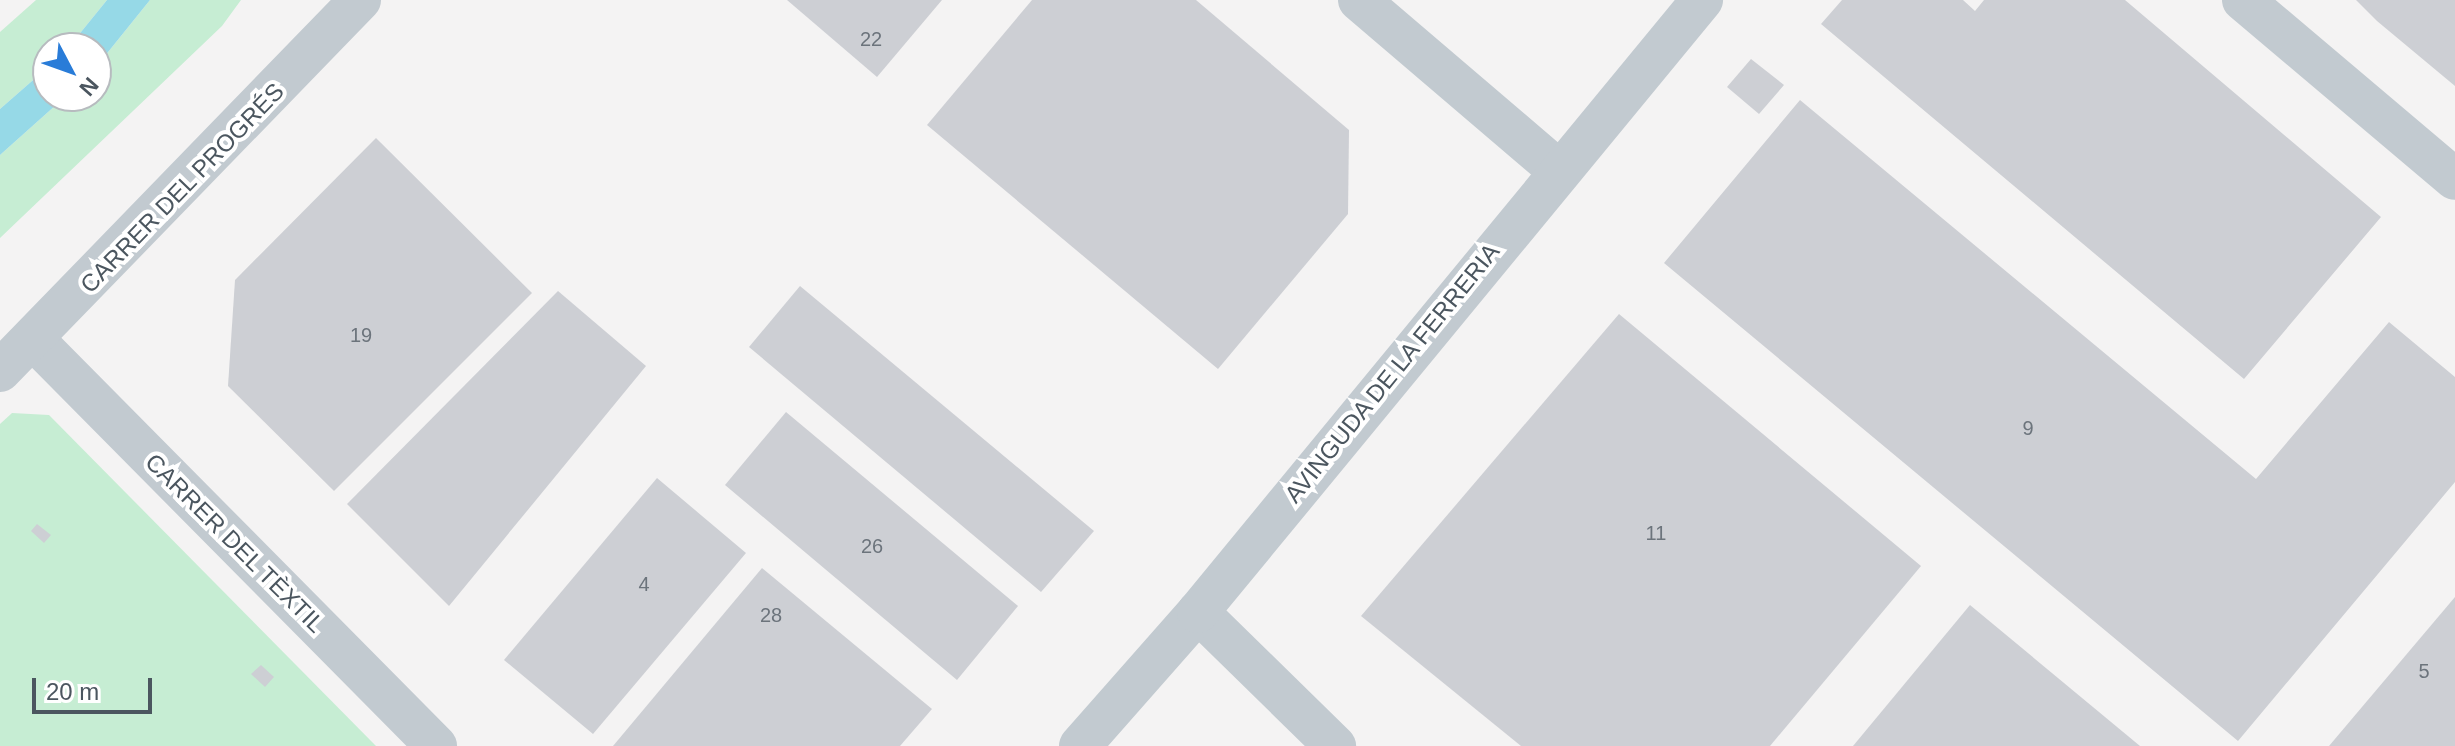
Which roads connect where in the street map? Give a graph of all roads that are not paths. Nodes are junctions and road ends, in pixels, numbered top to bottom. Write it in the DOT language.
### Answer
graph roads {
  1 [pos="360,0"];
  2 [pos="1359,0"];
  3 [pos="1702,0"];
  4 [pos="2243,0"];
  5 [pos="1557,169"];
  6 [pos="2455,179"];
  7 [pos="35,341"];
  8 [pos="0,371"];
  9 [pos="1198,612"];
  10 [pos="436,746"];
  11 [pos="1080,746"];
  12 [pos="1335,746"];
  1 -- 7 [label="street, CARRER DEL PROGRÉS"];
  2 -- 5 [label="street"];
  3 -- 5 [label="street, AVINGUDA DE LA FERRERIA"];
  4 -- 6 [label="street"];
  5 -- 9 [label="street, AVINGUDA DE LA FERRERIA"];
  7 -- 8 [label="street, CARRER DEL PROGRÉS"];
  7 -- 10 [label="street, CARRER DEL TÈXTIL"];
  9 -- 11 [label="street, AVINGUDA DE LA FERRERIA"];
  9 -- 12 [label="street"];
}
